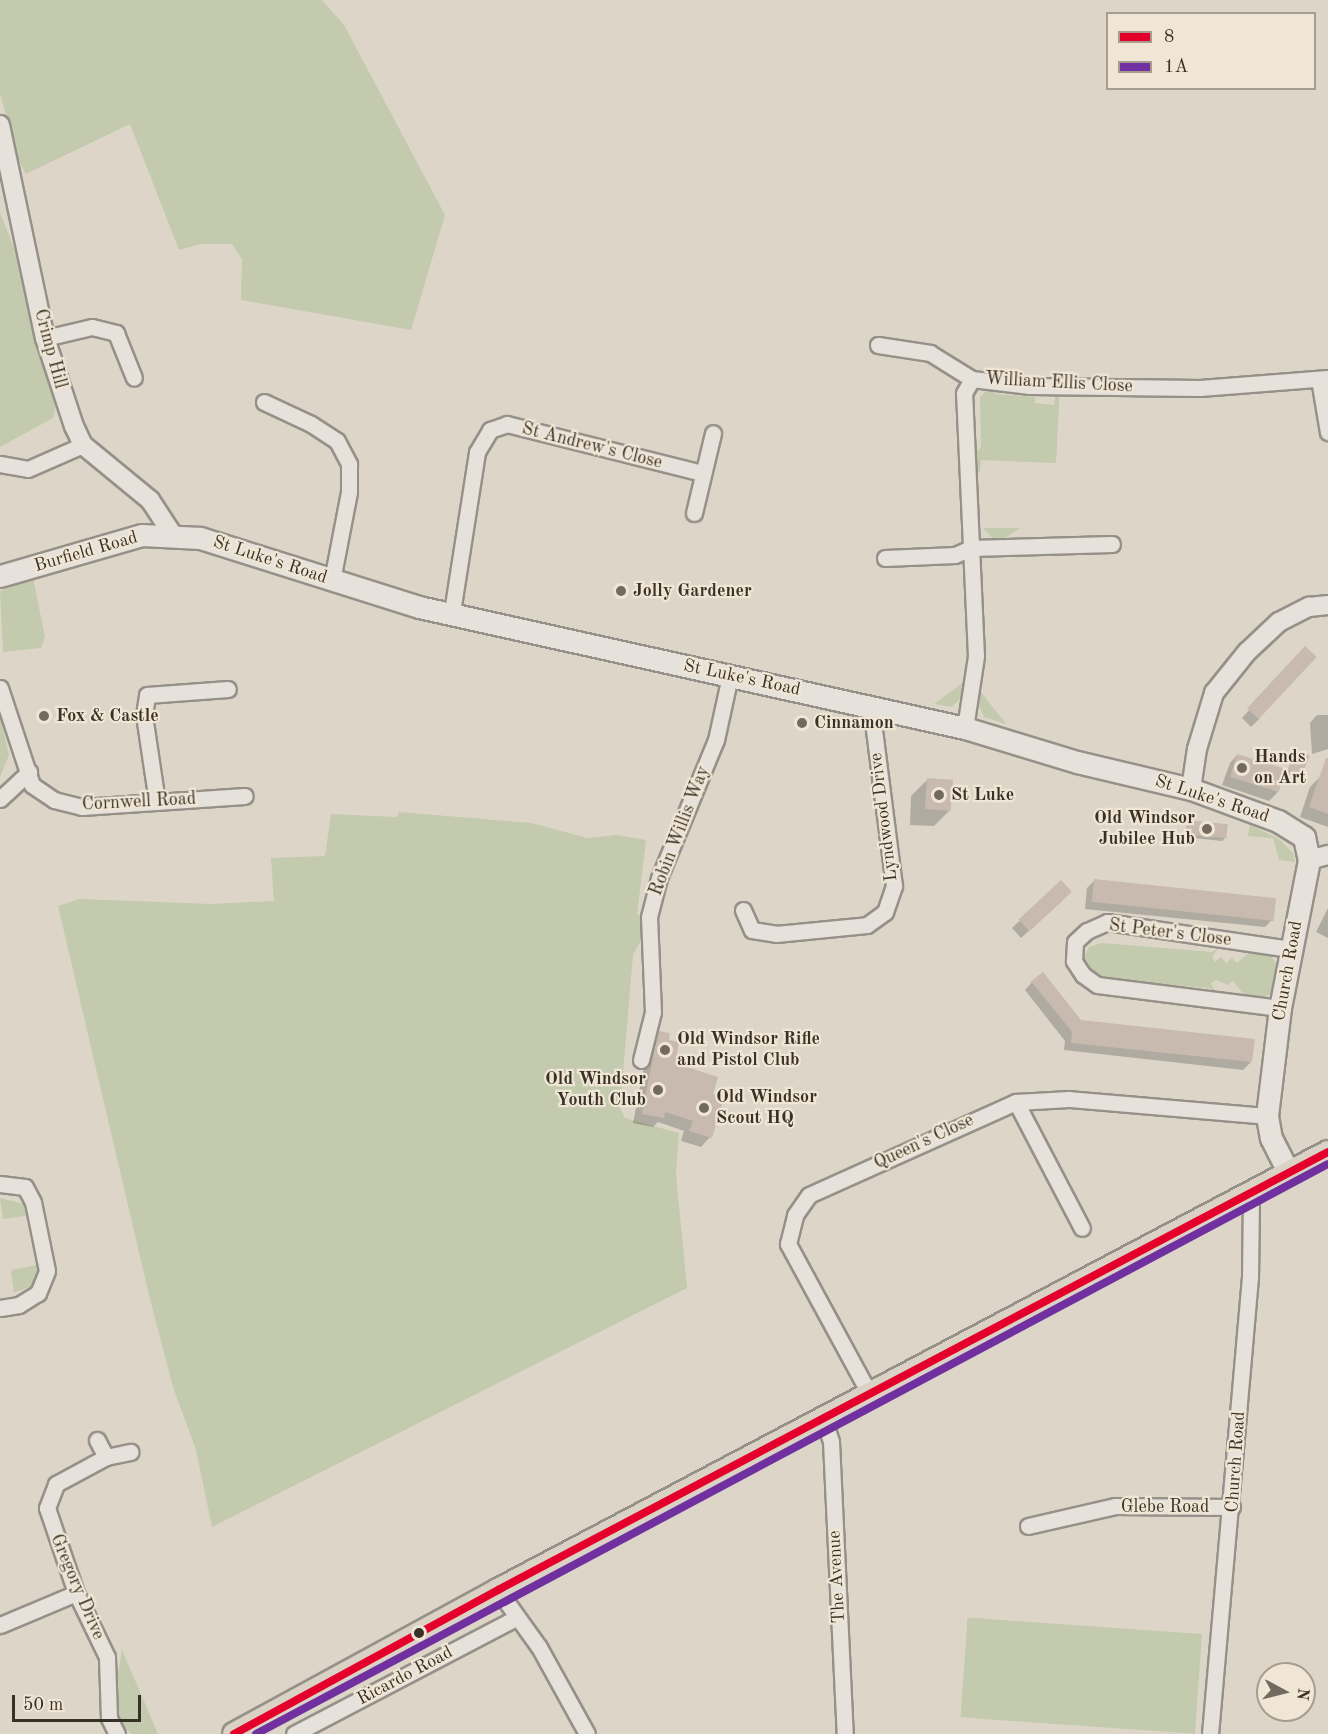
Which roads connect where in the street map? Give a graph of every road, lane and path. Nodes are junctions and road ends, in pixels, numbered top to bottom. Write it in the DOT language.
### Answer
graph roads {
  1 [pos="0,125"];
  2 [pos="45,338"];
  3 [pos="878,345"];
  4 [pos="134,378"];
  5 [pos="972,379"];
  6 [pos="1324,379"];
  7 [pos="264,402"];
  8 [pos="1328,432"];
  9 [pos="713,433"];
  10 [pos="83,445"];
  11 [pos="0,464"];
  12 [pos="702,473"];
  13 [pos="694,513"];
  14 [pos="173,535"];
  15 [pos="1112,544"];
  16 [pos="971,548"];
  17 [pos="885,558"];
  18 [pos="0,576"];
  19 [pos="332,580"];
  20 [pos="1328,605"];
  21 [pos="452,612"];
  22 [pos="730,676"];
  23 [pos="0,688"];
  24 [pos="228,689"];
  25 [pos="871,706"];
  26 [pos="965,728"];
  27 [pos="29,772"];
  28 [pos="1191,789"];
  29 [pos="245,796"];
  30 [pos="0,799"];
  31 [pos="157,802"];
  32 [pos="1304,837"];
  33 [pos="1318,857"];
  34 [pos="743,910"];
  35 [pos="1290,949"];
  36 [pos="1280,1008"];
  37 [pos="641,1060"];
  38 [pos="1016,1102"];
  39 [pos="1266,1116"];
  40 [pos="1328,1152"];
  41 [pos="1288,1172"];
  42 [pos="0,1184"];
  43 [pos="1251,1191"];
  44 [pos="1082,1228"];
  45 [pos="0,1308"];
  46 [pos="869,1393"];
  47 [pos="824,1420"];
  48 [pos="97,1440"];
  49 [pos="130,1452"];
  50 [pos="106,1457"];
  51 [pos="1232,1507"];
  52 [pos="1028,1526"];
  53 [pos="498,1590"];
  54 [pos="76,1593"];
  55 [pos="516,1618"];
  56 [pos="0,1625"];
  57 [pos="117,1734"];
  58 [pos="234,1734"];
  59 [pos="294,1734"];
  60 [pos="586,1734"];
  61 [pos="845,1734"];
  62 [pos="1210,1734"];
  1 -- 2 [label="street, Crimp Hill"];
  2 -- 4 [label="street"];
  2 -- 10 [label="street, Crimp Hill"];
  3 -- 5 [label="street"];
  5 -- 6 [label="street, William Ellis Close"];
  5 -- 16 [label="street, William Ellis Close"];
  6 -- 8 [label="street"];
  7 -- 19 [label="street"];
  9 -- 12 [label="street"];
  10 -- 11 [label="street"];
  10 -- 14 [label="street, Crimp Hill"];
  12 -- 13 [label="street"];
  12 -- 21 [label="street, St Andrew's Close"];
  14 -- 18 [label="main road, Burfield Road"];
  14 -- 19 [label="main road, St Luke's Road"];
  15 -- 16 [label="street"];
  16 -- 17 [label="street"];
  16 -- 26 [label="street, William Ellis Close"];
  19 -- 21 [label="main road, St Luke's Road"];
  20 -- 28 [label="street"];
  21 -- 22 [label="main road, St Luke's Road"];
  22 -- 25 [label="main road, St Luke's Road"];
  22 -- 37 [label="street, Robin Willis Way"];
  23 -- 27 [label="street, Cornwell Road"];
  24 -- 31 [label="street"];
  25 -- 26 [label="main road, St Luke's Road"];
  25 -- 34 [label="street, Lyndwood Drive"];
  26 -- 28 [label="main road, St Luke's Road"];
  27 -- 30 [label="street"];
  27 -- 31 [label="street, Cornwell Road"];
  28 -- 32 [label="main road, St Luke's Road"];
  29 -- 31 [label="street, Cornwell Road"];
  32 -- 33 [label="main road, Church Road"];
  33 -- 35 [label="main road, Church Road"];
  35 -- 36 [label="main road, Church Road"];
  35 -- 36 [label="street, St Peter's Close"];
  36 -- 39 [label="main road, Church Road"];
  38 -- 39 [label="street, Queen's Close"];
  38 -- 44 [label="street"];
  38 -- 46 [label="street, Queen's Close"];
  39 -- 41 [label="main road, Church Road"];
  40 -- 41 [label="main road"];
  41 -- 43 [label="main road"];
  42 -- 45 [label="street"];
  43 -- 46 [label="main road"];
  43 -- 51 [label="street, Church Road"];
  46 -- 47 [label="main road"];
  47 -- 53 [label="main road"];
  47 -- 61 [label="street, The Avenue"];
  48 -- 50 [label="street"];
  49 -- 50 [label="street, Gregory Drive"];
  50 -- 54 [label="street, Gregory Drive"];
  51 -- 52 [label="street, Glebe Road"];
  51 -- 62 [label="street, Church Road"];
  53 -- 55 [label="street"];
  53 -- 58 [label="main road"];
  54 -- 56 [label="street"];
  54 -- 57 [label="street, Gregory Drive"];
  55 -- 59 [label="street, Ricardo Road"];
  55 -- 60 [label="street"];
}
